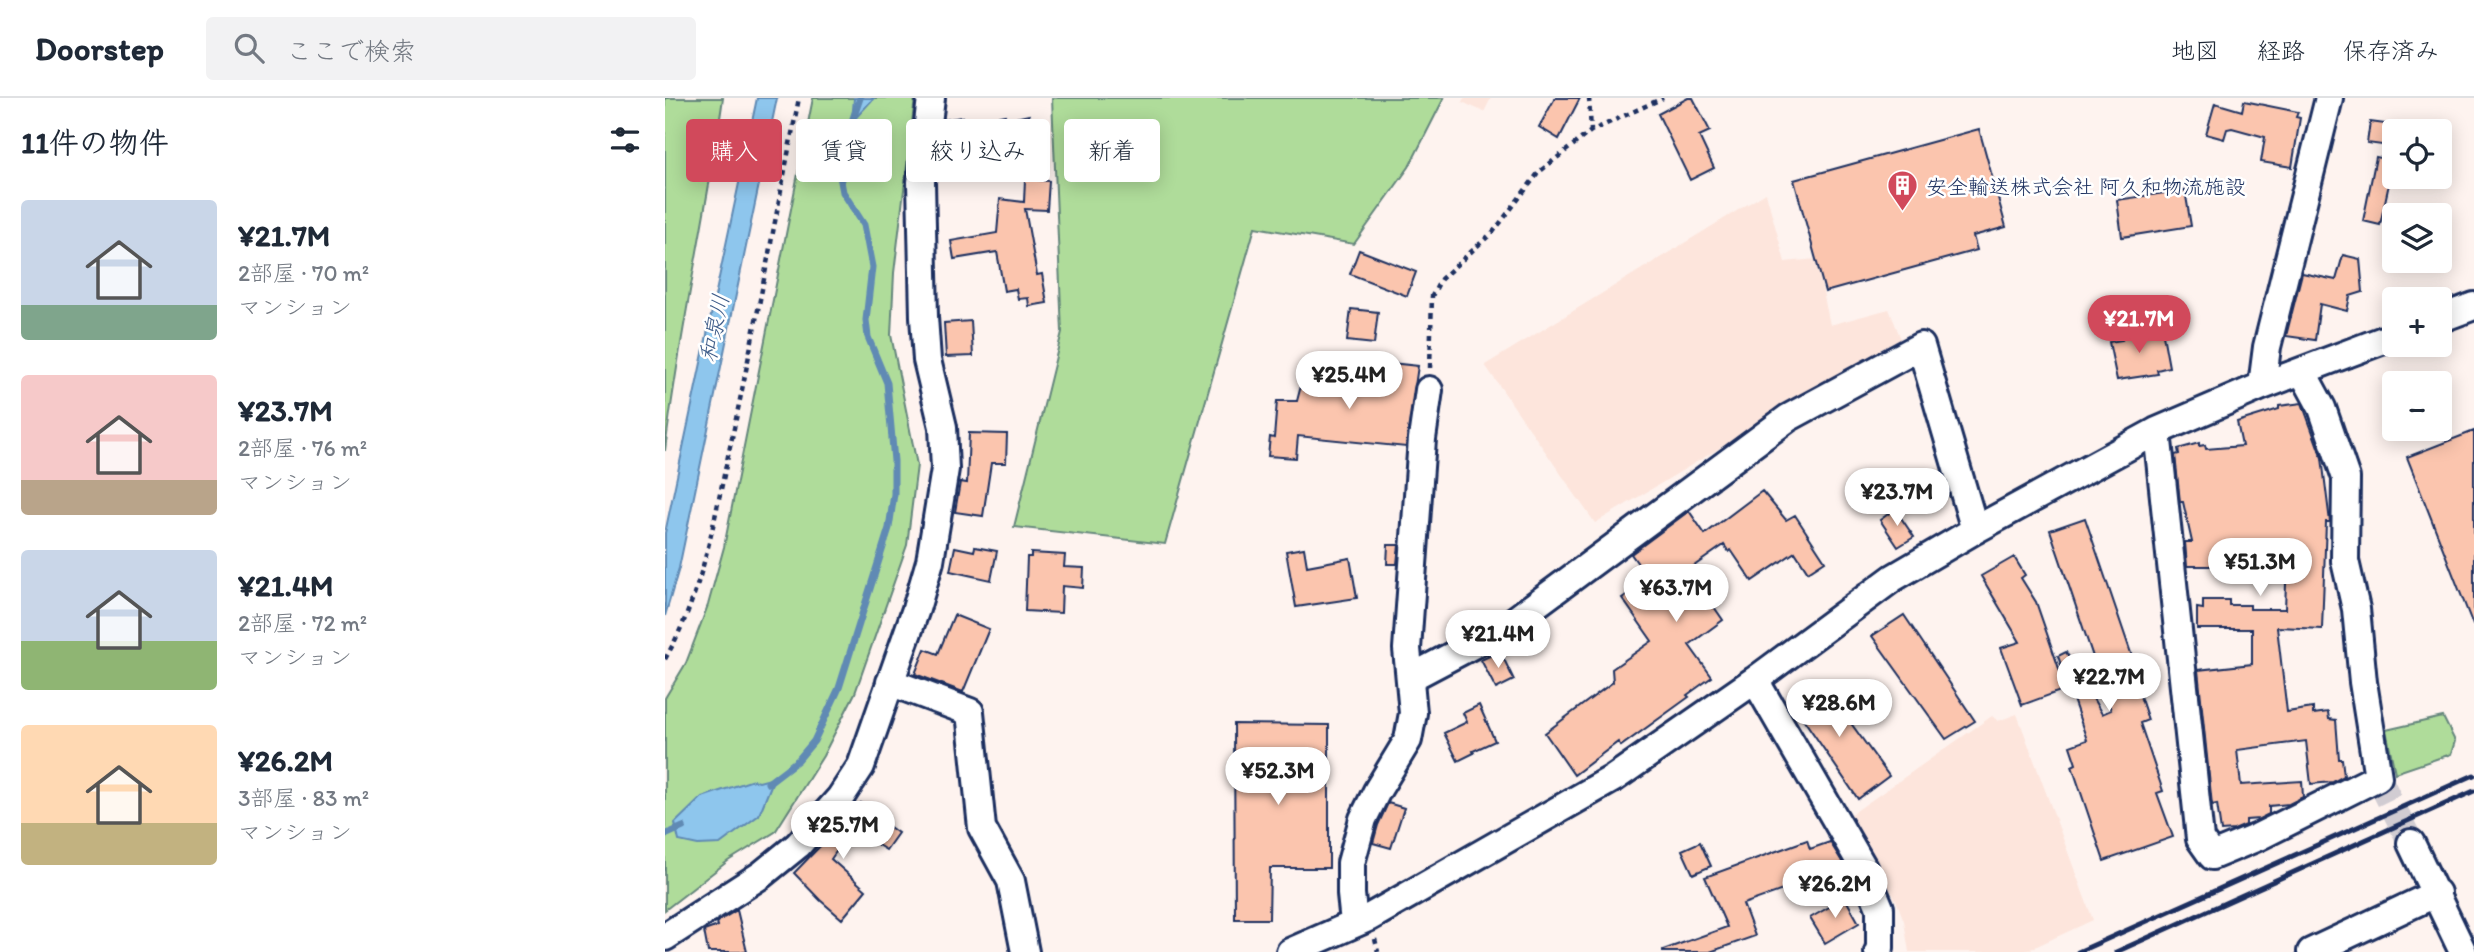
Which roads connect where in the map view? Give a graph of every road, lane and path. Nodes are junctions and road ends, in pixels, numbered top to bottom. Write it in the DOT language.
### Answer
graph roads {
  1 [pos="799,98"];
  2 [pos="931,98"];
  3 [pos="1589,98"];
  4 [pos="1663,98"];
  5 [pos="2329,98"];
  6 [pos="1591,131"];
  7 [pos="2474,306"];
  8 [pos="2452,314"];
  9 [pos="2382,341"];
  10 [pos="2302,371"];
  11 [pos="2262,386"];
  12 [pos="1429,390"];
  13 [pos="2157,431"];
  14 [pos="1975,530"];
  15 [pos="665,659"];
  16 [pos="1410,678"];
  17 [pos="1755,680"];
  18 [pos="890,682"];
  19 [pos="2411,843"];
  20 [pos="2437,893"];
  21 [pos="1354,923"];
  22 [pos="665,937"];
  23 [pos="1025,952"];
  24 [pos="1290,952"];
  25 [pos="1878,952"];
  26 [pos="2311,952"];
  27 [pos="2463,952"];
  1 -- 15 [label="path"];
  2 -- 18 [label="street"];
  3 -- 6 [label="path"];
  4 -- 6 [label="path"];
  5 -- 11 [label="street"];
  6 -- 12 [label="path"];
  7 -- 8 [label="street"];
  9 -- 10 [label="street"];
  10 -- 11 [label="street"];
  10 -- 13 [label="street"];
  11 -- 13 [label="street"];
  12 -- 16 [label="street"];
  13 -- 14 [label="street"];
  14 -- 16 [label="street"];
  14 -- 17 [label="street"];
  16 -- 21 [label="street"];
  17 -- 21 [label="street"];
  17 -- 25 [label="street"];
  18 -- 22 [label="street"];
  18 -- 23 [label="street"];
  19 -- 20 [label="street"];
  20 -- 26 [label="street"];
  20 -- 27 [label="street"];
  21 -- 24 [label="street"];
}
